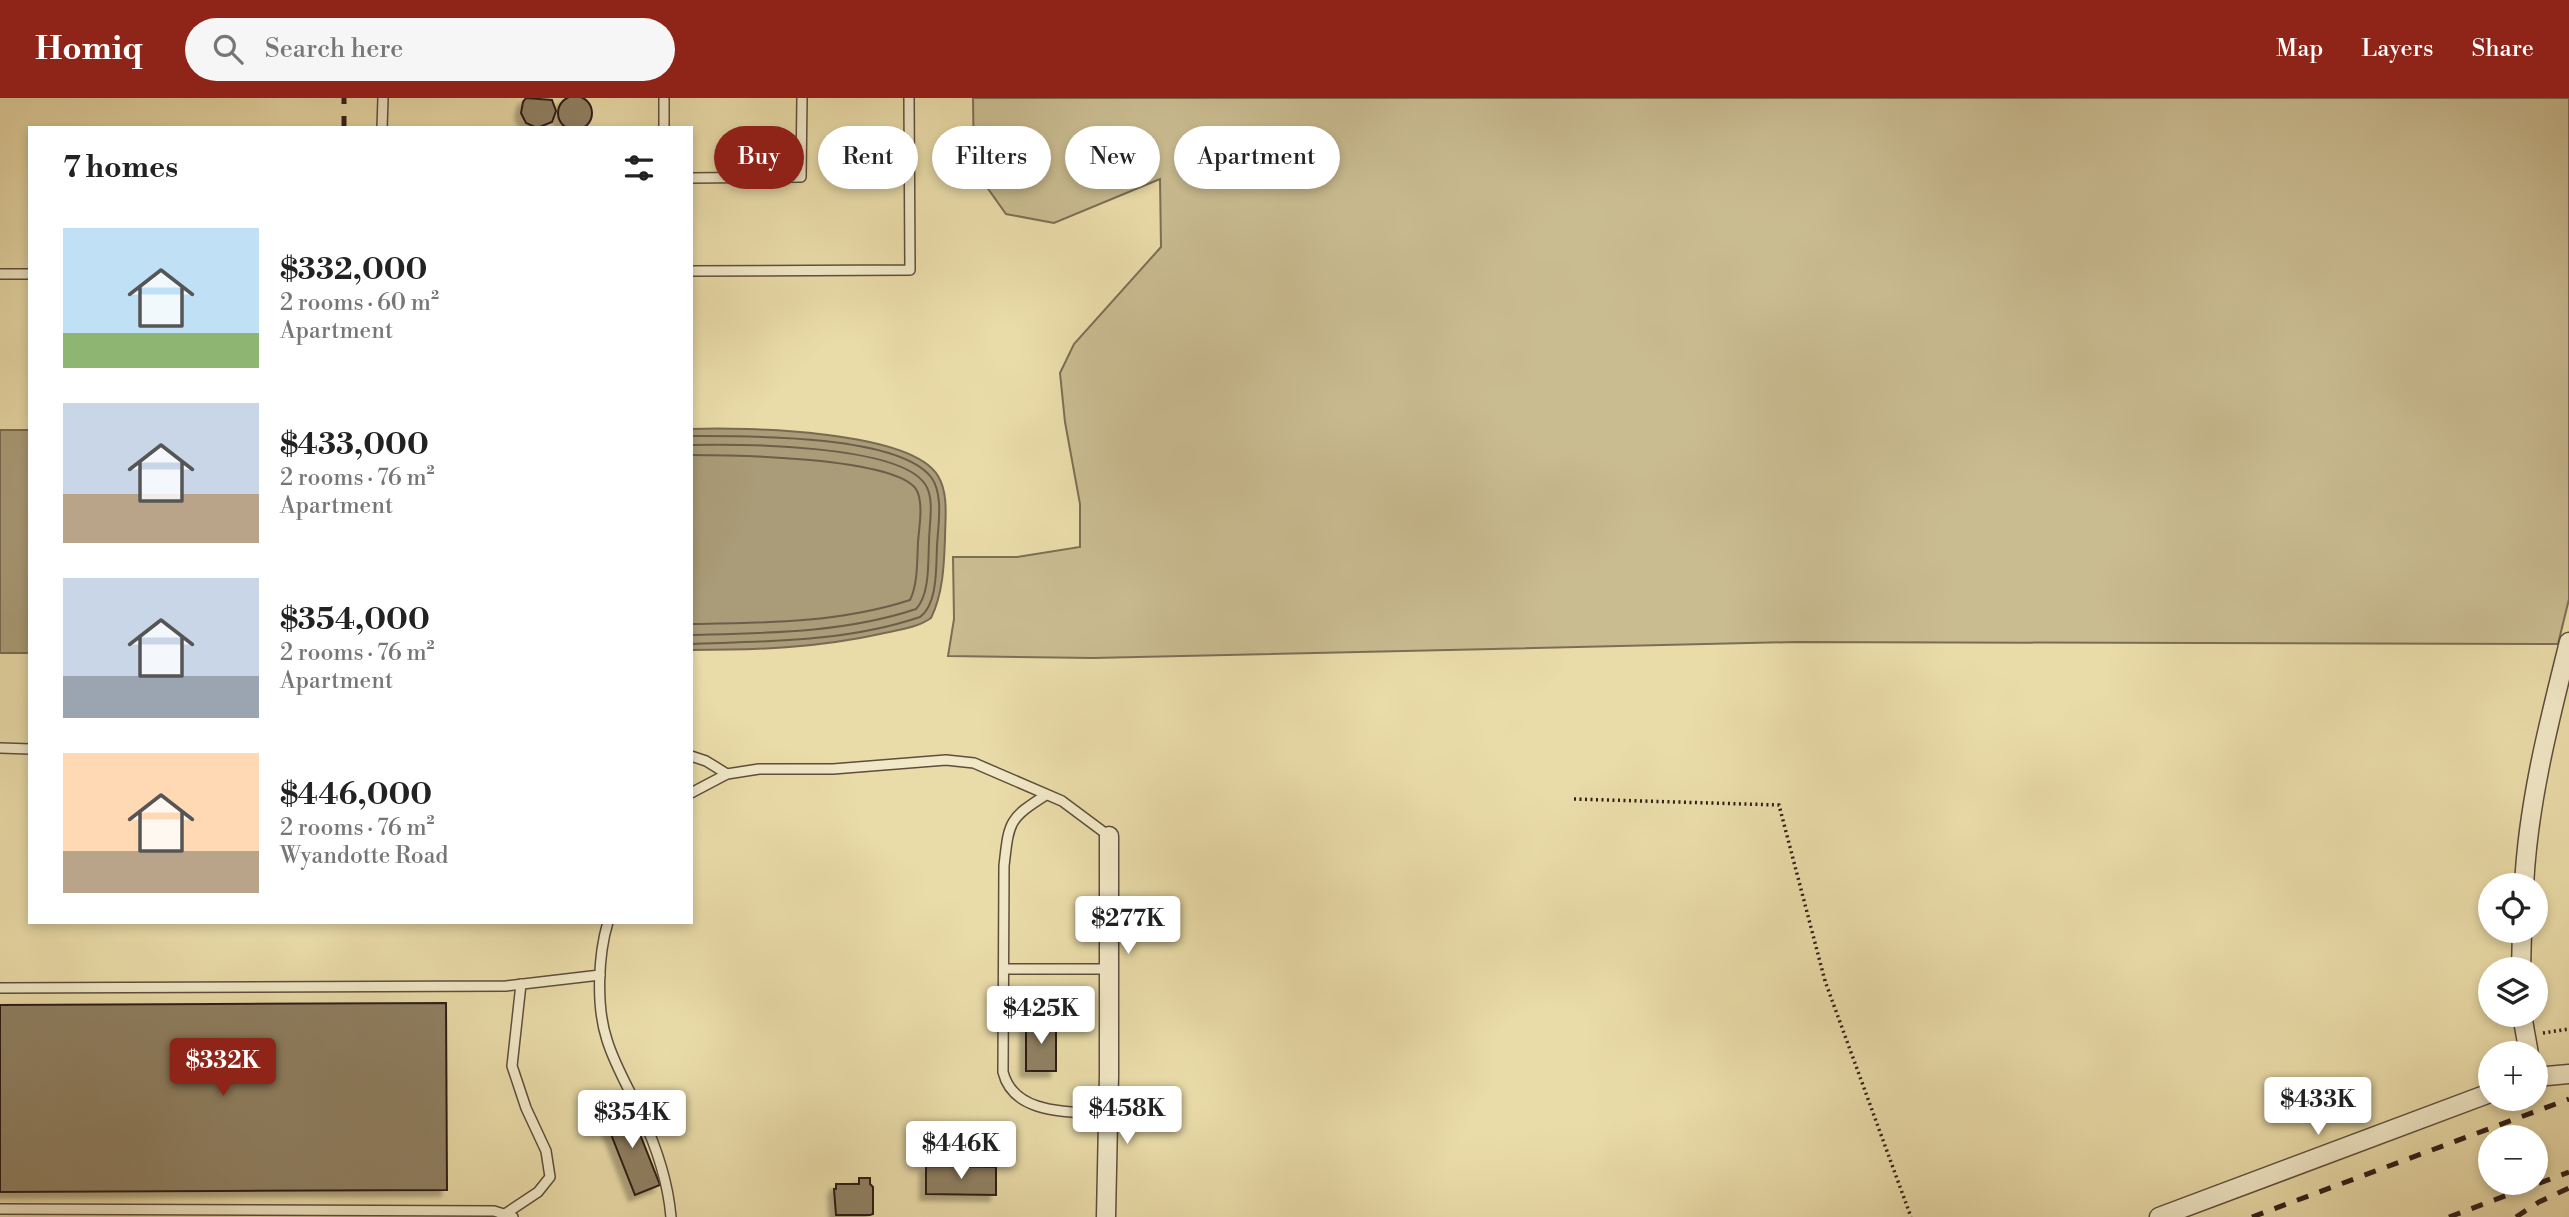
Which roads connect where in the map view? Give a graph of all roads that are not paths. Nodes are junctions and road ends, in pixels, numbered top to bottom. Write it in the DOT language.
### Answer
graph roads {
  1 [pos="383,98"];
  2 [pos="664,98"];
  3 [pos="802,98"];
  4 [pos="909,98"];
  5 [pos="382,126"];
  6 [pos="664,126"];
  7 [pos="693,178"];
  8 [pos="693,271"];
  9 [pos="0,274"];
  10 [pos="28,274"];
  11 [pos="2569,642"];
  12 [pos="0,748"];
  13 [pos="28,749"];
  14 [pos="693,758"];
  15 [pos="727,774"];
  16 [pos="693,792"];
  17 [pos="1046,795"];
  18 [pos="1109,836"];
  19 [pos="2525,873"];
  20 [pos="607,924"];
  21 [pos="1004,968"];
  22 [pos="1109,969"];
  23 [pos="600,975"];
  24 [pos="521,984"];
  25 [pos="0,988"];
  26 [pos="2569,1074"];
  27 [pos="2548,1076"];
  28 [pos="2478,1097"];
  29 [pos="1108,1114"];
  30 [pos="0,1209"];
  31 [pos="509,1216"];
  32 [pos="671,1217"];
  33 [pos="1106,1217"];
  34 [pos="2159,1217"];
  1 -- 5 [label="lane"];
  2 -- 6 [label="lane"];
  3 -- 7 [label="lane"];
  4 -- 8 [label="lane"];
  9 -- 10 [label="lane"];
  11 -- 19 [label="street"];
  12 -- 13 [label="lane"];
  14 -- 15 [label="lane"];
  15 -- 16 [label="lane"];
  15 -- 17 [label="lane"];
  17 -- 18 [label="lane"];
  17 -- 21 [label="lane"];
  18 -- 22 [label="street"];
  20 -- 23 [label="lane"];
  21 -- 22 [label="lane"];
  21 -- 29 [label="lane"];
  22 -- 29 [label="street"];
  23 -- 24 [label="lane"];
  23 -- 32 [label="lane"];
  24 -- 25 [label="lane"];
  24 -- 31 [label="lane"];
  26 -- 27 [label="street"];
  28 -- 34 [label="street"];
  29 -- 33 [label="street"];
  30 -- 31 [label="lane"];
}
